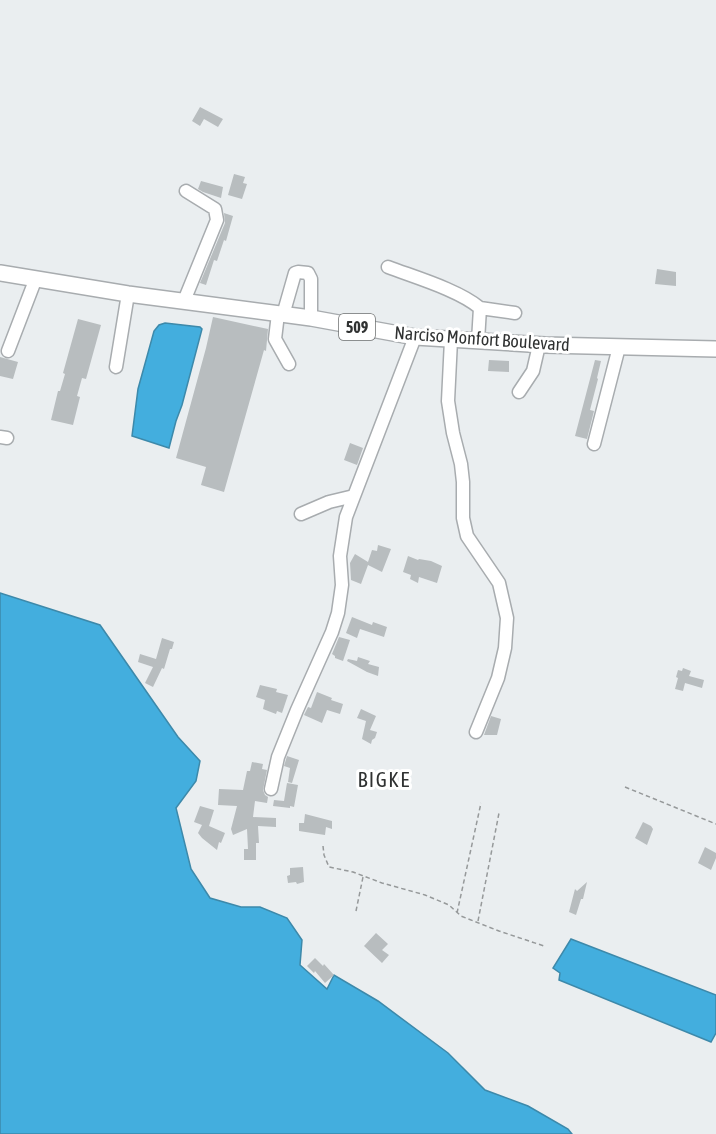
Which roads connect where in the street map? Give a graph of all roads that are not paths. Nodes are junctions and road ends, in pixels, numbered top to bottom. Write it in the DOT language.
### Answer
graph roads {
  1 [pos="186,191"];
  2 [pos="388,267"];
  3 [pos="0,273"];
  4 [pos="36,278"];
  5 [pos="128,294"];
  6 [pos="184,301"];
  7 [pos="480,308"];
  8 [pos="515,312"];
  9 [pos="281,315"];
  10 [pos="311,318"];
  11 [pos="415,337"];
  12 [pos="451,340"];
  13 [pos="478,341"];
  14 [pos="539,345"];
  15 [pos="619,347"];
  16 [pos="716,349"];
  17 [pos="8,351"];
  18 [pos="289,364"];
  19 [pos="116,367"];
  20 [pos="519,392"];
  21 [pos="594,444"];
  22 [pos="354,496"];
  23 [pos="301,514"];
  24 [pos="476,732"];
  25 [pos="271,789"];
  1 -- 6 [label="street"];
  2 -- 7 [label="street"];
  3 -- 4 [label="main road, Narciso Monfort Boulevard / 509"];
  4 -- 5 [label="main road, Narciso Monfort Boulevard / 509"];
  4 -- 17 [label="street"];
  5 -- 6 [label="main road, Narciso Monfort Boulevard / 509"];
  5 -- 19 [label="street"];
  6 -- 9 [label="main road, Narciso Monfort Boulevard / 509"];
  7 -- 8 [label="street"];
  7 -- 13 [label="street"];
  9 -- 10 [label="main road, Narciso Monfort Boulevard / 509"];
  9 -- 10 [label="street"];
  9 -- 18 [label="street"];
  10 -- 11 [label="main road, Narciso Monfort Boulevard / 509"];
  11 -- 12 [label="main road, Narciso Monfort Boulevard / 509"];
  11 -- 22 [label="street"];
  12 -- 13 [label="main road, Narciso Monfort Boulevard / 509"];
  12 -- 24 [label="street"];
  13 -- 14 [label="main road, Narciso Monfort Boulevard / 509"];
  14 -- 15 [label="main road, Narciso Monfort Boulevard / 509"];
  14 -- 20 [label="street"];
  15 -- 16 [label="main road, Narciso Monfort Boulevard / 509"];
  15 -- 21 [label="street"];
  22 -- 23 [label="street"];
  22 -- 25 [label="street"];
}
